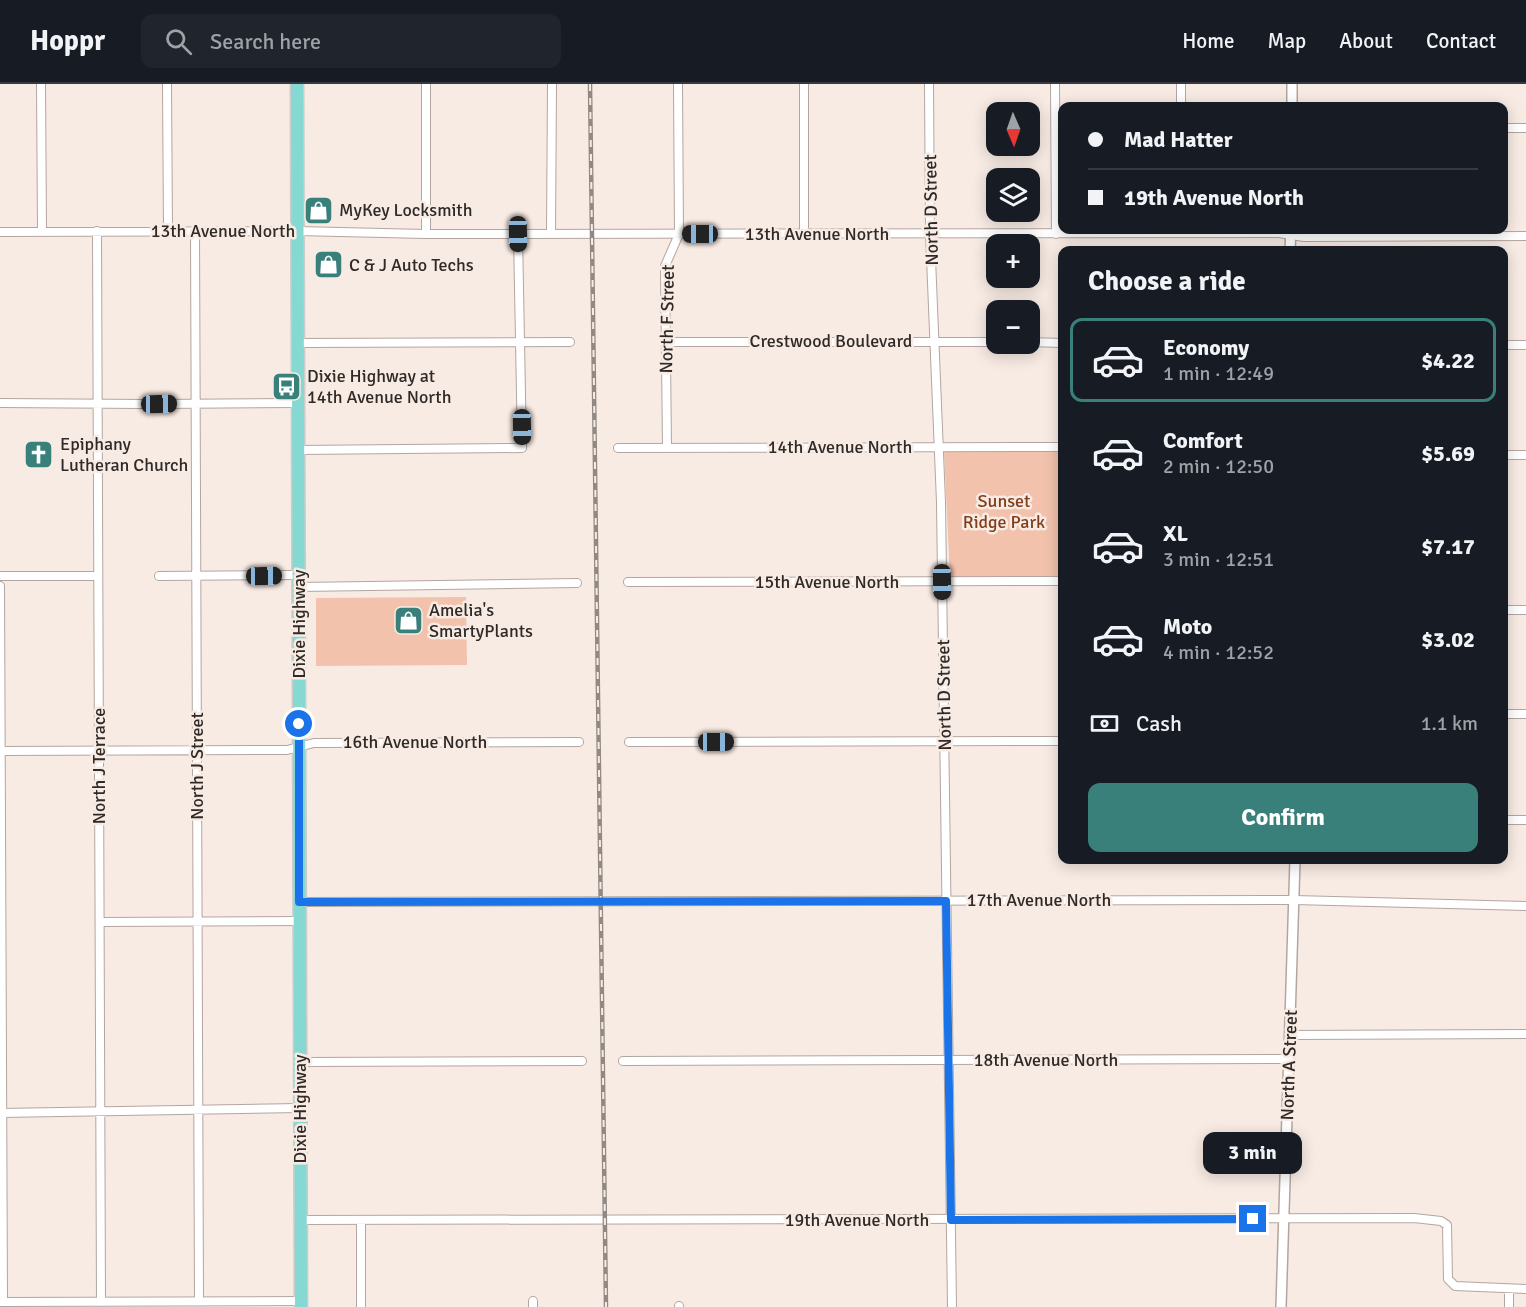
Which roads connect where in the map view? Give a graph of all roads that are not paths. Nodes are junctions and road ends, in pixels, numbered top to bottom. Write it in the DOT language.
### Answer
graph roads {
  1 [pos="41,84"];
  2 [pos="167,84"];
  3 [pos="297,84"];
  4 [pos="426,84"];
  5 [pos="552,84"];
  6 [pos="678,84"];
  7 [pos="804,84"];
  8 [pos="929,84"];
  9 [pos="1055,84"];
  10 [pos="1181,84"];
  11 [pos="1292,84"];
  12 [pos="1181,102"];
  13 [pos="1292,102"];
  14 [pos="1508,128"];
  15 [pos="1526,128"];
  16 [pos="0,231"];
  17 [pos="42,231"];
  18 [pos="97,231"];
  19 [pos="168,231"];
  20 [pos="195,231"];
  21 [pos="297,231"];
  22 [pos="426,234"];
  23 [pos="518,234"];
  24 [pos="551,234"];
  25 [pos="679,234"];
  26 [pos="804,234"];
  27 [pos="930,234"];
  28 [pos="1056,234"];
  29 [pos="1296,234"];
  30 [pos="1526,236"];
  31 [pos="935,341"];
  32 [pos="520,342"];
  33 [pos="570,342"];
  34 [pos="666,342"];
  35 [pos="986,342"];
  36 [pos="1040,342"];
  37 [pos="298,343"];
  38 [pos="1058,343"];
  39 [pos="1508,345"];
  40 [pos="1526,345"];
  41 [pos="98,403"];
  42 [pos="196,403"];
  43 [pos="298,403"];
  44 [pos="0,404"];
  45 [pos="145,404"];
  46 [pos="159,404"];
  47 [pos="940,447"];
  48 [pos="1058,447"];
  49 [pos="618,448"];
  50 [pos="668,448"];
  51 [pos="298,450"];
  52 [pos="1508,455"];
  53 [pos="1526,455"];
  54 [pos="0,576"];
  55 [pos="98,576"];
  56 [pos="159,576"];
  57 [pos="196,576"];
  58 [pos="299,581"];
  59 [pos="1058,581"];
  60 [pos="628,582"];
  61 [pos="942,582"];
  62 [pos="577,583"];
  63 [pos="0,586"];
  64 [pos="1508,610"];
  65 [pos="1526,610"];
  66 [pos="1508,714"];
  67 [pos="1526,714"];
  68 [pos="944,741"];
  69 [pos="1058,741"];
  70 [pos="579,742"];
  71 [pos="628,742"];
  72 [pos="299,747"];
  73 [pos="0,751"];
  74 [pos="99,751"];
  75 [pos="197,751"];
  76 [pos="1508,820"];
  77 [pos="1526,820"];
  78 [pos="1295,864"];
  79 [pos="1294,900"];
  80 [pos="946,901"];
  81 [pos="299,902"];
  82 [pos="1526,906"];
  83 [pos="300,921"];
  84 [pos="99,922"];
  85 [pos="198,922"];
  86 [pos="1526,1034"];
  87 [pos="1290,1035"];
  88 [pos="1289,1059"];
  89 [pos="948,1060"];
  90 [pos="582,1061"];
  91 [pos="623,1061"];
  92 [pos="300,1062"];
  93 [pos="300,1108"];
  94 [pos="199,1109"];
  95 [pos="1,1113"];
  96 [pos="100,1113"];
  97 [pos="1285,1218"];
  98 [pos="300,1220"];
  99 [pos="951,1220"];
  100 [pos="361,1221"];
  101 [pos="1509,1288"];
  102 [pos="1526,1289"];
  103 [pos="199,1301"];
  104 [pos="1,1302"];
  105 [pos="101,1302"];
  106 [pos="30,1304"];
  107 [pos="242,1304"];
  108 [pos="301,1304"];
  109 [pos="361,1307"];
  110 [pos="952,1307"];
  111 [pos="1281,1307"];
  112 [pos="1509,1307"];
  1 -- 17 [label="street"];
  2 -- 19 [label="street"];
  3 -- 21 [label="main road, Dixie Highway"];
  4 -- 22 [label="street"];
  5 -- 24 [label="street"];
  6 -- 25 [label="street, North F Street"];
  7 -- 26 [label="street"];
  8 -- 27 [label="street, North D Street"];
  9 -- 28 [label="street"];
  10 -- 12 [label="street"];
  11 -- 13 [label="street"];
  14 -- 15 [label="street"];
  16 -- 17 [label="street, 13th Avenue North"];
  17 -- 18 [label="street, 13th Avenue North"];
  18 -- 19 [label="street, 13th Avenue North"];
  18 -- 41 [label="street, North J Terrace"];
  19 -- 20 [label="street, 13th Avenue North"];
  20 -- 21 [label="street, 13th Avenue North"];
  20 -- 42 [label="street, North J Street"];
  21 -- 22 [label="street, 13th Avenue North"];
  21 -- 37 [label="main road, Dixie Highway"];
  22 -- 23 [label="street, 13th Avenue North"];
  23 -- 24 [label="street, 13th Avenue North"];
  23 -- 32 [label="street"];
  24 -- 25 [label="street, 13th Avenue North"];
  25 -- 26 [label="street, 13th Avenue North"];
  25 -- 34 [label="street, North F Street"];
  26 -- 27 [label="street, 13th Avenue North"];
  27 -- 28 [label="street, 13th Avenue North"];
  27 -- 31 [label="street, North D Street"];
  29 -- 30 [label="street, 13th Avenue North"];
  31 -- 34 [label="street, Crestwood Boulevard"];
  31 -- 35 [label="street, Crestwood Boulevard"];
  31 -- 47 [label="street, North D Street"];
  32 -- 33 [label="street"];
  32 -- 37 [label="street"];
  32 -- 51 [label="street"];
  34 -- 50 [label="street, North F Street"];
  36 -- 38 [label="street"];
  37 -- 43 [label="main road, Dixie Highway"];
  39 -- 40 [label="street"];
  41 -- 44 [label="street"];
  41 -- 45 [label="street"];
  41 -- 55 [label="street, North J Terrace"];
  42 -- 43 [label="street"];
  42 -- 46 [label="street"];
  42 -- 57 [label="street, North J Street"];
  43 -- 51 [label="main road, Dixie Highway"];
  47 -- 48 [label="street, 14th Avenue North"];
  47 -- 50 [label="street, 14th Avenue North"];
  47 -- 61 [label="street, North D Street"];
  49 -- 50 [label="street, 14th Avenue North"];
  51 -- 58 [label="main road, Dixie Highway"];
  52 -- 53 [label="street"];
  54 -- 55 [label="street"];
  55 -- 74 [label="street, North J Terrace"];
  56 -- 57 [label="street"];
  57 -- 58 [label="street"];
  57 -- 75 [label="street, North J Street"];
  58 -- 62 [label="street"];
  58 -- 72 [label="main road, Dixie Highway"];
  59 -- 61 [label="street, 15th Avenue North"];
  60 -- 61 [label="street, 15th Avenue North"];
  61 -- 68 [label="street, North D Street"];
  63 -- 73 [label="street"];
  64 -- 65 [label="street"];
  66 -- 67 [label="street"];
  68 -- 69 [label="street"];
  68 -- 71 [label="street"];
  68 -- 80 [label="street, North D Street"];
  70 -- 72 [label="street, 16th Avenue North"];
  72 -- 75 [label="street, 16th Avenue North"];
  72 -- 81 [label="main road, Dixie Highway"];
  73 -- 74 [label="street, 16th Avenue North"];
  73 -- 95 [label="street"];
  74 -- 75 [label="street, 16th Avenue North"];
  74 -- 84 [label="street, North J Terrace"];
  75 -- 85 [label="street, North J Street"];
  76 -- 77 [label="street"];
  78 -- 79 [label="street, North A Street"];
  79 -- 80 [label="street, 17th Avenue North"];
  79 -- 82 [label="street, 17th Avenue North"];
  79 -- 87 [label="street, North A Street"];
  80 -- 81 [label="street, 17th Avenue North"];
  80 -- 89 [label="street, North D Street"];
  81 -- 83 [label="main road, Dixie Highway"];
  83 -- 85 [label="street"];
  83 -- 92 [label="main road, Dixie Highway"];
  84 -- 85 [label="street"];
  84 -- 96 [label="street, North J Terrace"];
  85 -- 94 [label="street, North J Street"];
  86 -- 87 [label="street"];
  87 -- 88 [label="street, North A Street"];
  88 -- 89 [label="street, 18th Avenue North"];
  88 -- 97 [label="street, North A Street"];
  89 -- 91 [label="street, 18th Avenue North"];
  89 -- 99 [label="street, North D Street"];
  90 -- 92 [label="street"];
  92 -- 93 [label="main road, Dixie Highway"];
  93 -- 94 [label="street"];
  93 -- 98 [label="main road, Dixie Highway"];
  94 -- 96 [label="street"];
  94 -- 103 [label="street, North J Street"];
  95 -- 96 [label="street"];
  95 -- 104 [label="street"];
  96 -- 105 [label="street, North J Terrace"];
  97 -- 99 [label="street, 19th Avenue North"];
  97 -- 101 [label="street, 19th Avenue North"];
  97 -- 111 [label="street, North A Street"];
  98 -- 100 [label="street, 19th Avenue North"];
  98 -- 108 [label="main road, Dixie Highway"];
  99 -- 100 [label="street, 19th Avenue North"];
  99 -- 110 [label="street, North D Street"];
  100 -- 109 [label="street"];
  101 -- 102 [label="street"];
  101 -- 112 [label="street"];
  103 -- 105 [label="street"];
  103 -- 107 [label="street"];
  104 -- 106 [label="street"];
  105 -- 106 [label="street"];
  107 -- 108 [label="street"];
}
